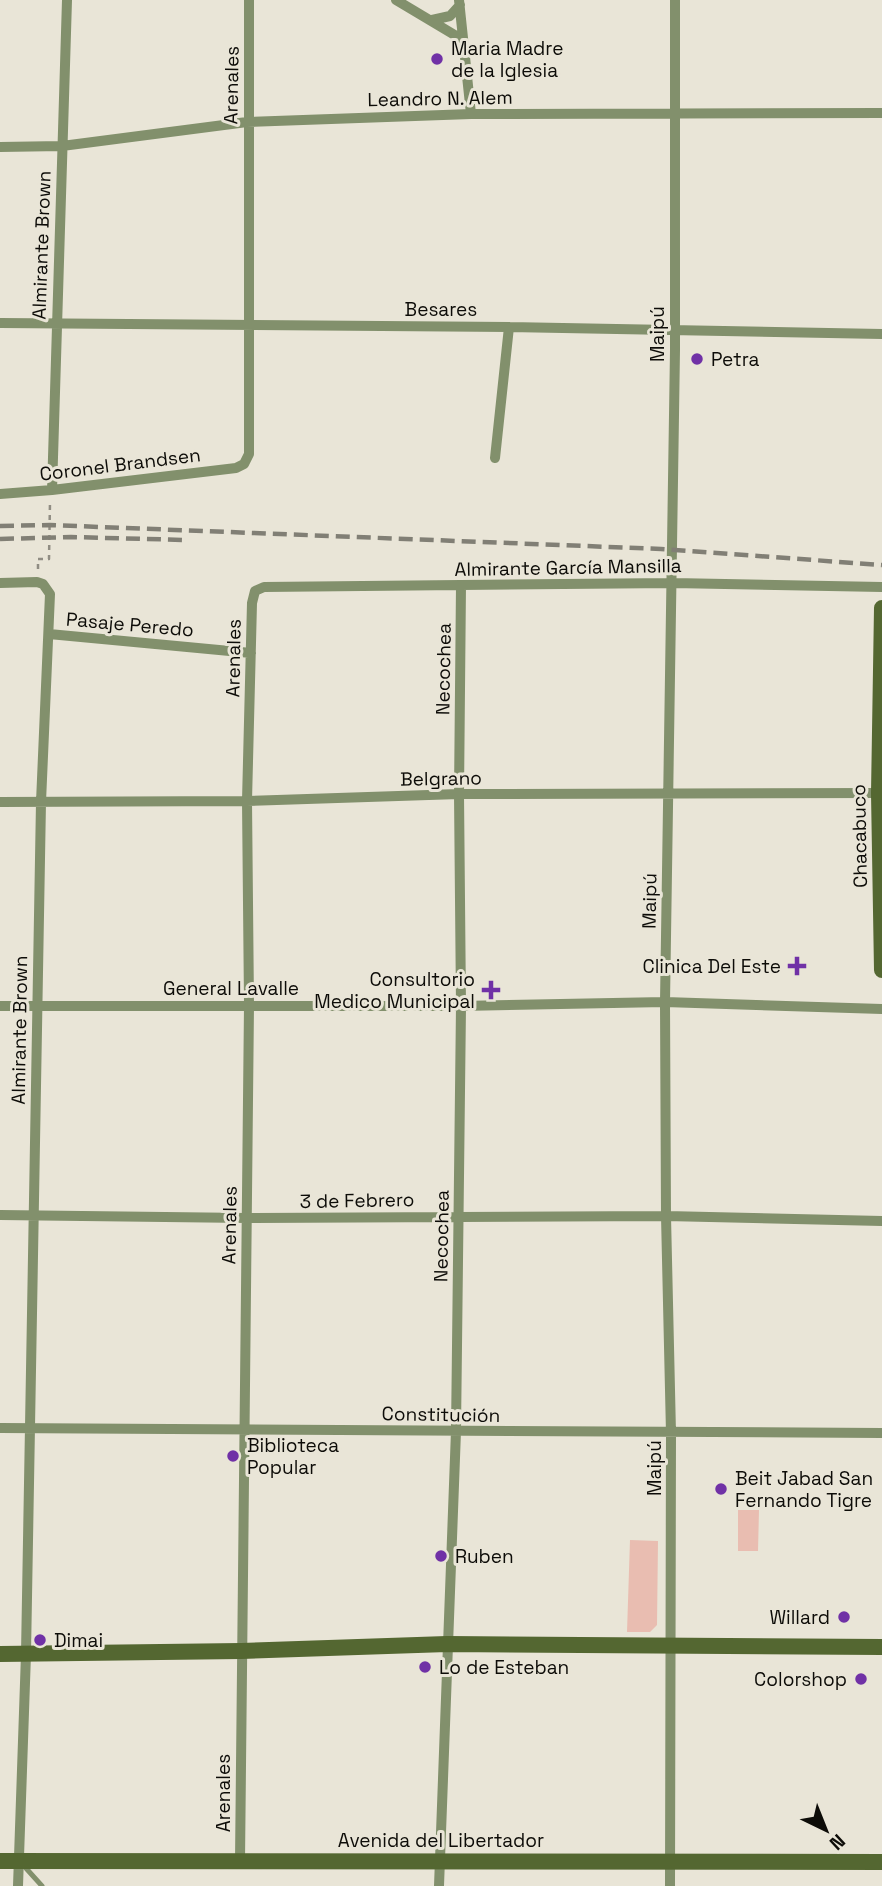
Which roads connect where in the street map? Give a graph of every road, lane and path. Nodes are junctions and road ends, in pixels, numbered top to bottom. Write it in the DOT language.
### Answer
graph roads {
  1 [pos="68,0"];
  2 [pos="249,0"];
  3 [pos="396,0"];
  4 [pos="676,0"];
  5 [pos="460,3"];
  6 [pos="432,20"];
  7 [pos="463,40"];
  8 [pos="675,113"];
  9 [pos="882,113"];
  10 [pos="471,114"];
  11 [pos="247,122"];
  12 [pos="62,146"];
  13 [pos="0,147"];
  14 [pos="0,323"];
  15 [pos="55,324"];
  16 [pos="250,326"];
  17 [pos="509,327"];
  18 [pos="675,332"];
  19 [pos="882,334"];
  20 [pos="495,458"];
  21 [pos="244,464"];
  22 [pos="52,490"];
  23 [pos="0,494"];
  24 [pos="58,502"];
  25 [pos="37,582"];
  26 [pos="0,583"];
  27 [pos="673,583"];
  28 [pos="461,585"];
  29 [pos="882,587"];
  30 [pos="255,591"];
  31 [pos="882,608"];
  32 [pos="49,634"];
  33 [pos="251,653"];
  34 [pos="881,698"];
  35 [pos="881,793"];
  36 [pos="459,794"];
  37 [pos="667,794"];
  38 [pos="247,801"];
  39 [pos="0,802"];
  40 [pos="41,802"];
  41 [pos="882,970"];
  42 [pos="665,1002"];
  43 [pos="249,1005"];
  44 [pos="0,1006"];
  45 [pos="37,1006"];
  46 [pos="461,1006"];
  47 [pos="882,1009"];
  48 [pos="0,1215"];
  49 [pos="32,1215"];
  50 [pos="458,1216"];
  51 [pos="666,1216"];
  52 [pos="247,1218"];
  53 [pos="882,1221"];
  54 [pos="0,1428"];
  55 [pos="29,1428"];
  56 [pos="244,1429"];
  57 [pos="456,1431"];
  58 [pos="671,1433"];
  59 [pos="882,1433"];
  60 [pos="447,1644"];
  61 [pos="671,1647"];
  62 [pos="882,1647"];
  63 [pos="241,1651"];
  64 [pos="0,1654"];
  65 [pos="26,1654"];
  66 [pos="439,1860"];
  67 [pos="0,1861"];
  68 [pos="20,1861"];
  69 [pos="240,1861"];
  70 [pos="670,1861"];
  71 [pos="882,1862"];
  72 [pos="18,1886"];
  73 [pos="42,1886"];
  74 [pos="439,1886"];
  75 [pos="670,1886"];
  1 -- 12 [label="street, Almirante Brown"];
  2 -- 11 [label="street, Arenales"];
  3 -- 6 [label="street"];
  4 -- 8 [label="street, Maipú"];
  5 -- 6 [label="street"];
  5 -- 7 [label="street"];
  6 -- 7 [label="street"];
  7 -- 10 [label="street"];
  8 -- 9 [label="street, Leandro N. Alem"];
  8 -- 10 [label="street, Leandro N. Alem"];
  8 -- 18 [label="street, Maipú"];
  10 -- 11 [label="street, Leandro N. Alem"];
  11 -- 12 [label="street, Leandro N. Alem"];
  11 -- 16 [label="street, Arenales"];
  12 -- 13 [label="street, Leandro N. Alem"];
  12 -- 15 [label="street, Almirante Brown"];
  14 -- 15 [label="street, Besares"];
  15 -- 16 [label="street, Besares"];
  15 -- 22 [label="street, Almirante Brown"];
  16 -- 17 [label="street, Besares"];
  16 -- 21 [label="street, Arenales"];
  17 -- 18 [label="street, Besares"];
  17 -- 20 [label="street"];
  18 -- 19 [label="street, Besares"];
  18 -- 27 [label="street, Maipú"];
  21 -- 22 [label="street, Coronel Brandsen"];
  22 -- 23 [label="street, Coronel Brandsen"];
  24 -- 25 [label="path"];
  25 -- 26 [label="street"];
  25 -- 32 [label="street, Almirante Brown"];
  27 -- 28 [label="street, Almirante García Mansilla"];
  27 -- 29 [label="street, Almirante García Mansilla"];
  27 -- 37 [label="street, Maipú"];
  28 -- 30 [label="street, Almirante García Mansilla"];
  28 -- 36 [label="street, Necochea"];
  30 -- 33 [label="street, Arenales"];
  31 -- 34 [label="main road, Chacabuco"];
  32 -- 33 [label="street, Pasaje Peredo"];
  32 -- 40 [label="street, Almirante Brown"];
  33 -- 38 [label="street, Arenales"];
  34 -- 35 [label="main road, Chacabuco"];
  35 -- 37 [label="street, Belgrano"];
  35 -- 41 [label="main road, Chacabuco"];
  36 -- 37 [label="street, Belgrano"];
  36 -- 38 [label="street, Belgrano"];
  36 -- 46 [label="street, Necochea"];
  37 -- 42 [label="street, Maipú"];
  38 -- 40 [label="street, Belgrano"];
  38 -- 43 [label="street, Arenales"];
  39 -- 40 [label="street, Belgrano"];
  40 -- 45 [label="street, Almirante Brown"];
  42 -- 46 [label="street, General Lavalle"];
  42 -- 47 [label="street, General Lavalle"];
  42 -- 51 [label="street, Maipú"];
  43 -- 45 [label="street, General Lavalle"];
  43 -- 46 [label="street, General Lavalle"];
  43 -- 52 [label="street, Arenales"];
  44 -- 45 [label="street, General Lavalle"];
  45 -- 49 [label="street, Almirante Brown"];
  46 -- 50 [label="street, Necochea"];
  48 -- 49 [label="street, 3 de Febrero"];
  49 -- 52 [label="street, 3 de Febrero"];
  49 -- 55 [label="street, Almirante Brown"];
  50 -- 51 [label="street, 3 de Febrero"];
  50 -- 52 [label="street, 3 de Febrero"];
  50 -- 57 [label="street, Necochea"];
  51 -- 53 [label="street, 3 de Febrero"];
  51 -- 58 [label="street, Maipú"];
  52 -- 56 [label="street, Arenales"];
  54 -- 55 [label="street, Constitución"];
  55 -- 56 [label="street, Constitución"];
  55 -- 65 [label="street, Almirante Brown"];
  56 -- 57 [label="street, Constitución"];
  56 -- 63 [label="street, Arenales"];
  57 -- 58 [label="street, Constitución"];
  57 -- 60 [label="street, Necochea"];
  58 -- 59 [label="street, Constitución"];
  58 -- 61 [label="street, Maipú"];
  60 -- 61 [label="main road"];
  60 -- 63 [label="main road"];
  60 -- 66 [label="street, Necochea"];
  61 -- 62 [label="main road"];
  61 -- 70 [label="street, Maipú"];
  63 -- 65 [label="main road"];
  63 -- 69 [label="street, Arenales"];
  64 -- 65 [label="main road"];
  65 -- 68 [label="street, Almirante Brown"];
  66 -- 69 [label="main road, Avenida del Libertador"];
  66 -- 70 [label="main road, Avenida del Libertador"];
  66 -- 74 [label="street, Necochea"];
  67 -- 68 [label="main road, Avenida del Libertador"];
  68 -- 69 [label="main road, Avenida del Libertador"];
  68 -- 72 [label="street, Almirante Brown"];
  68 -- 73 [label="lane"];
  70 -- 71 [label="main road, Avenida del Libertador"];
  70 -- 75 [label="street, Maipú"];
}
